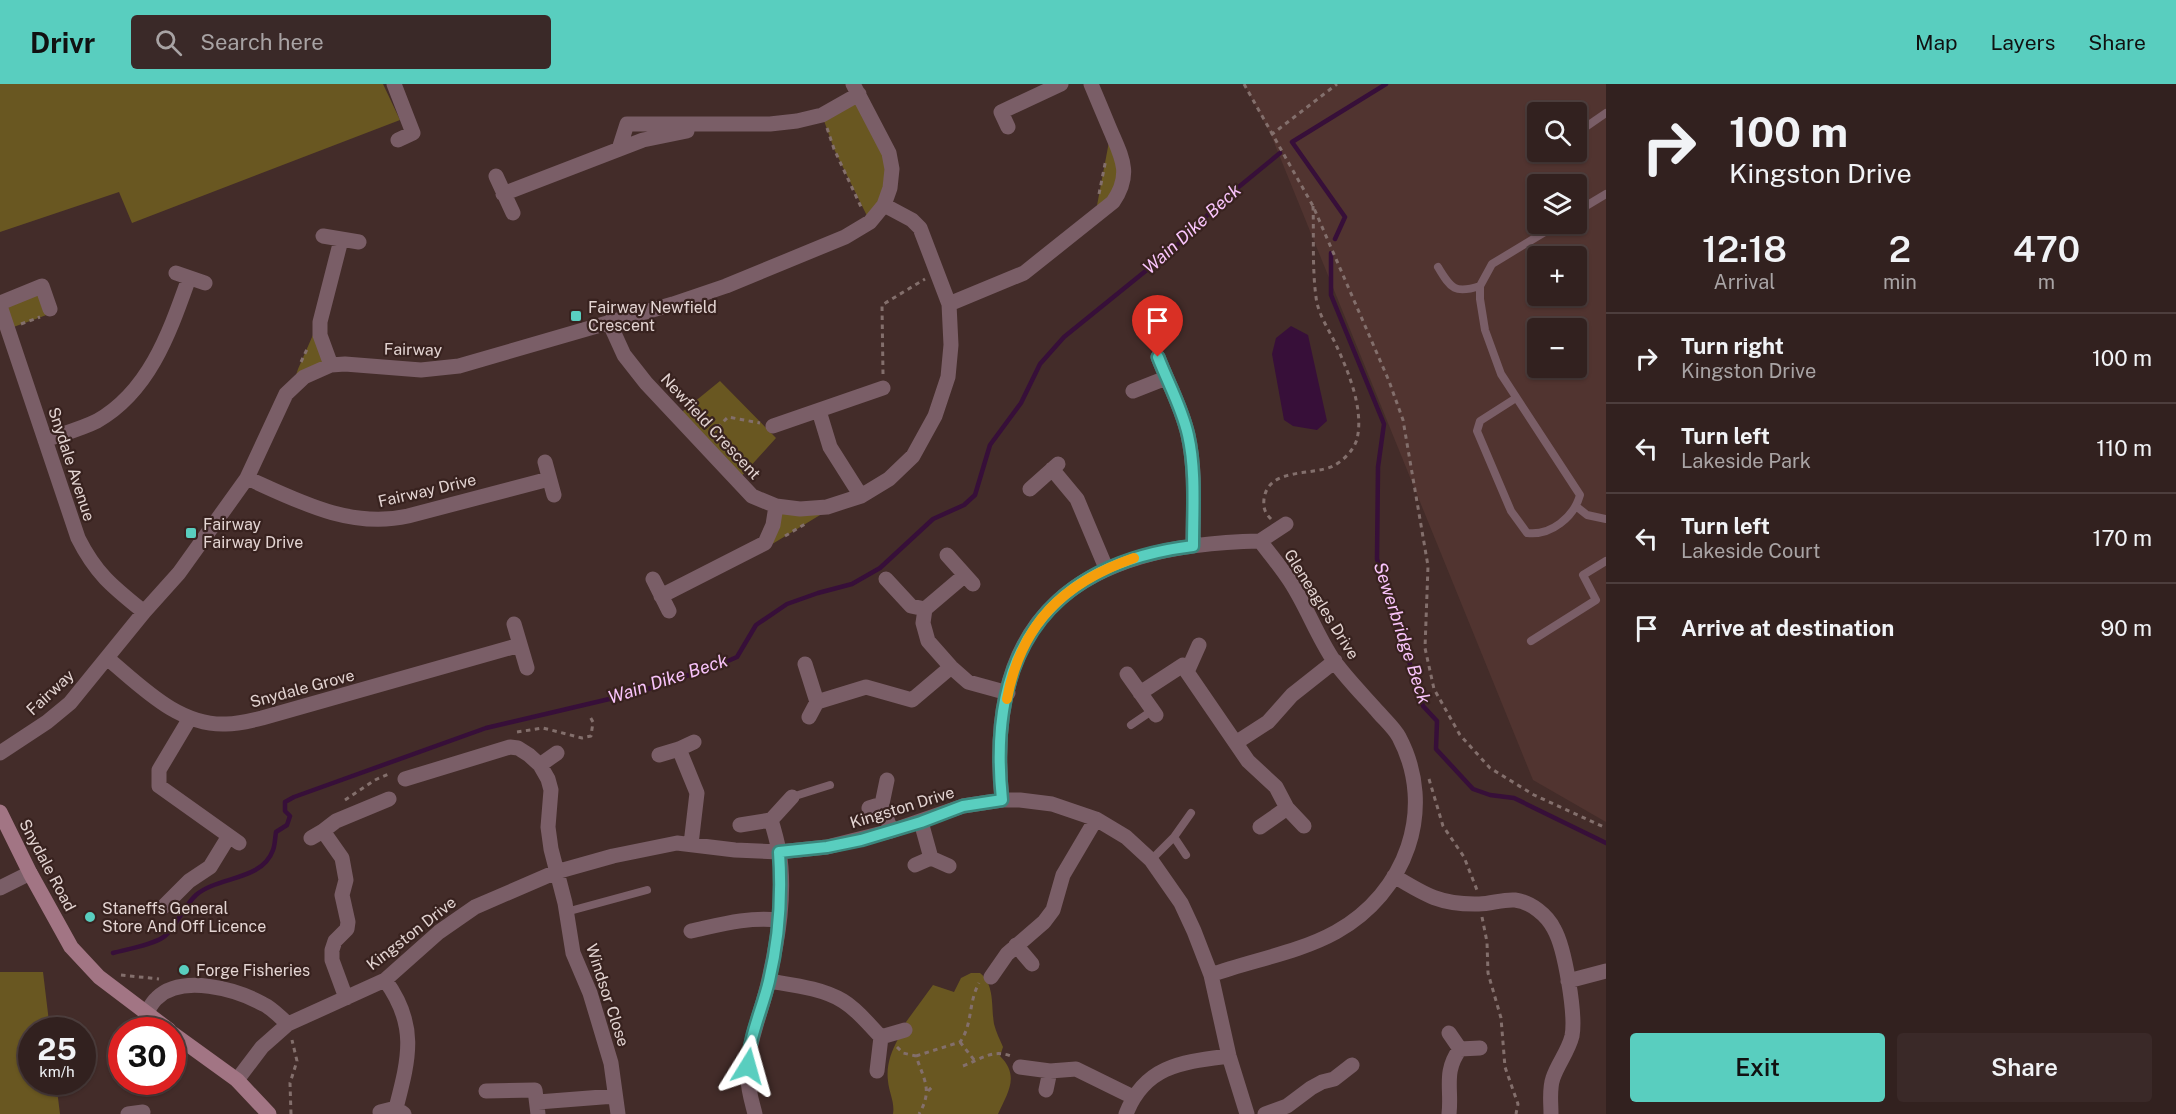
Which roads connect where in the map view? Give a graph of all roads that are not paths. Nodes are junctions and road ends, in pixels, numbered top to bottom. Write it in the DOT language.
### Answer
graph roads {
  1 [pos="394,84"];
  2 [pos="1061,84"];
  3 [pos="1091,84"];
  4 [pos="856,89"];
  5 [pos="1606,114"];
  6 [pos="1587,126"];
  7 [pos="1008,127"];
  8 [pos="398,140"];
  9 [pos="496,176"];
  10 [pos="503,194"];
  11 [pos="1606,194"];
  12 [pos="1587,205"];
  13 [pos="884,206"];
  14 [pos="513,213"];
  15 [pos="1542,234"];
  16 [pos="323,236"];
  17 [pos="341,240"];
  18 [pos="359,242"];
  19 [pos="1438,267"];
  20 [pos="205,283"];
  21 [pos="1480,286"];
  22 [pos="0,304"];
  23 [pos="950,304"];
  24 [pos="50,309"];
  25 [pos="609,322"];
  26 [pos="1158,357"];
  27 [pos="331,365"];
  28 [pos="1166,378"];
  29 [pos="883,388"];
  30 [pos="1133,391"];
  31 [pos="1516,398"];
  32 [pos="819,411"];
  33 [pos="773,426"];
  34 [pos="45,440"];
  35 [pos="545,462"];
  36 [pos="247,478"];
  37 [pos="549,479"];
  38 [pos="1030,489"];
  39 [pos="554,495"];
  40 [pos="861,496"];
  41 [pos="776,506"];
  42 [pos="1576,507"];
  43 [pos="1606,519"];
  44 [pos="1281,526"];
  45 [pos="1260,541"];
  46 [pos="1193,546"];
  47 [pos="947,555"];
  48 [pos="1606,561"];
  49 [pos="1106,568"];
  50 [pos="653,579"];
  51 [pos="886,579"];
  52 [pos="661,596"];
  53 [pos="925,609"];
  54 [pos="669,611"];
  55 [pos="144,612"];
  56 [pos="514,624"];
  57 [pos="1531,641"];
  58 [pos="520,645"];
  59 [pos="1199,645"];
  60 [pos="107,658"];
  61 [pos="1335,661"];
  62 [pos="805,664"];
  63 [pos="951,667"];
  64 [pos="527,668"];
  65 [pos="1187,672"];
  66 [pos="1127,674"];
  67 [pos="1008,693"];
  68 [pos="1140,693"];
  69 [pos="817,702"];
  70 [pos="1154,713"];
  71 [pos="809,717"];
  72 [pos="190,718"];
  73 [pos="1131,725"];
  74 [pos="694,742"];
  75 [pos="1237,742"];
  76 [pos="679,749"];
  77 [pos="0,753"];
  78 [pos="557,753"];
  79 [pos="659,755"];
  80 [pos="540,765"];
  81 [pos="405,780"];
  82 [pos="887,780"];
  83 [pos="830,785"];
  84 [pos="792,797"];
  85 [pos="389,799"];
  86 [pos="1002,800"];
  87 [pos="1287,808"];
  88 [pos="0,812"];
  89 [pos="1191,813"];
  90 [pos="1096,819"];
  91 [pos="771,820"];
  92 [pos="921,822"];
  93 [pos="740,825"];
  94 [pos="1304,826"];
  95 [pos="1260,827"];
  96 [pos="891,831"];
  97 [pos="1174,837"];
  98 [pos="691,844"];
  99 [pos="779,852"];
  100 [pos="1186,855"];
  101 [pos="931,858"];
  102 [pos="1151,860"];
  103 [pos="915,865"];
  104 [pos="949,866"];
  105 [pos="556,872"];
  106 [pos="30,873"];
  107 [pos="1394,876"];
  108 [pos="0,888"];
  109 [pos="647,890"];
  110 [pos="163,907"];
  111 [pos="566,912"];
  112 [pos="779,920"];
  113 [pos="691,931"];
  114 [pos="1016,945"];
  115 [pos="1032,964"];
  116 [pos="1606,971"];
  117 [pos="1211,975"];
  118 [pos="991,977"];
  119 [pos="385,981"];
  120 [pos="769,981"];
  121 [pos="1568,981"];
  122 [pos="346,998"];
  123 [pos="146,1014"];
  124 [pos="150,1017"];
  125 [pos="288,1024"];
  126 [pos="905,1030"];
  127 [pos="1449,1033"];
  128 [pos="880,1037"];
  129 [pos="186,1043"];
  130 [pos="1480,1048"];
  131 [pos="1460,1049"];
  132 [pos="1229,1056"];
  133 [pos="1352,1065"];
  134 [pos="1020,1067"];
  135 [pos="877,1071"];
  136 [pos="1050,1071"];
  137 [pos="237,1080"];
  138 [pos="1046,1090"];
  139 [pos="486,1091"];
  140 [pos="615,1096"];
  141 [pos="1133,1097"];
  142 [pos="538,1108"];
  143 [pos="400,1111"];
  144 [pos="380,1112"];
  145 [pos="269,1114"];
  146 [pos="618,1114"];
  147 [pos="754,1114"];
  148 [pos="1126,1114"];
  149 [pos="1247,1114"];
  150 [pos="1265,1114"];
  151 [pos="1449,1114"];
  152 [pos="1551,1114"];
  1 -- 8 [label="street"];
  2 -- 7 [label="street"];
  3 -- 23 [label="street"];
  4 -- 10 [label="street"];
  4 -- 13 [label="street, Fairway"];
  5 -- 6 [label="lane"];
  9 -- 10 [label="street"];
  10 -- 14 [label="street"];
  11 -- 12 [label="lane"];
  13 -- 23 [label="street, Newfield Crescent"];
  13 -- 25 [label="street, Fairway"];
  15 -- 21 [label="lane"];
  16 -- 17 [label="street"];
  17 -- 18 [label="street"];
  17 -- 27 [label="street"];
  19 -- 21 [label="lane"];
  20 -- 34 [label="street"];
  21 -- 31 [label="lane"];
  22 -- 24 [label="street, Snydale Avenue"];
  22 -- 34 [label="street, Snydale Avenue"];
  23 -- 40 [label="street, Newfield Crescent"];
  25 -- 27 [label="street, Fairway"];
  25 -- 41 [label="street, Newfield Crescent"];
  26 -- 28 [label="street"];
  27 -- 36 [label="street, Fairway"];
  28 -- 30 [label="street"];
  28 -- 46 [label="street"];
  29 -- 32 [label="street"];
  31 -- 42 [label="lane"];
  31 -- 42 [label="lane"];
  32 -- 33 [label="street"];
  32 -- 40 [label="street"];
  34 -- 55 [label="street, Snydale Avenue"];
  35 -- 37 [label="street"];
  36 -- 37 [label="street, Fairway Drive"];
  36 -- 55 [label="street, Fairway"];
  37 -- 39 [label="street"];
  38 -- 49 [label="street"];
  40 -- 41 [label="street, Newfield Crescent"];
  41 -- 52 [label="street"];
  42 -- 43 [label="lane"];
  44 -- 45 [label="street, Gleneagles Drive"];
  45 -- 46 [label="street"];
  45 -- 61 [label="street, Gleneagles Drive"];
  46 -- 49 [label="street"];
  47 -- 53 [label="street"];
  48 -- 57 [label="lane"];
  49 -- 67 [label="street"];
  50 -- 52 [label="street"];
  51 -- 53 [label="street"];
  52 -- 54 [label="street"];
  53 -- 63 [label="street"];
  55 -- 60 [label="street, Fairway"];
  56 -- 58 [label="street"];
  58 -- 64 [label="street"];
  58 -- 72 [label="street, Snydale Grove"];
  59 -- 65 [label="street"];
  60 -- 72 [label="street, Snydale Grove"];
  60 -- 77 [label="street, Fairway"];
  61 -- 75 [label="street"];
  61 -- 107 [label="street, Gleneagles Drive"];
  62 -- 69 [label="street"];
  63 -- 67 [label="street"];
  63 -- 69 [label="street"];
  65 -- 68 [label="street"];
  65 -- 75 [label="street"];
  66 -- 68 [label="street"];
  67 -- 86 [label="street"];
  68 -- 70 [label="street"];
  69 -- 71 [label="street"];
  70 -- 73 [label="lane"];
  72 -- 110 [label="street"];
  74 -- 76 [label="street"];
  75 -- 87 [label="street"];
  76 -- 79 [label="street"];
  76 -- 98 [label="street"];
  78 -- 80 [label="street"];
  80 -- 81 [label="street"];
  80 -- 105 [label="street"];
  82 -- 96 [label="street"];
  83 -- 84 [label="lane"];
  84 -- 91 [label="street"];
  85 -- 122 [label="street"];
  86 -- 90 [label="street, Kingston Drive"];
  86 -- 92 [label="street, Kingston Drive"];
  87 -- 94 [label="street"];
  87 -- 95 [label="street"];
  88 -- 106 [label="street, Snydale Road"];
  89 -- 97 [label="lane"];
  90 -- 102 [label="street, Kingston Drive"];
  90 -- 114 [label="street"];
  91 -- 93 [label="street"];
  91 -- 99 [label="street"];
  92 -- 96 [label="street, Kingston Drive"];
  92 -- 101 [label="street"];
  96 -- 99 [label="street, Kingston Drive"];
  97 -- 100 [label="lane"];
  97 -- 102 [label="lane"];
  98 -- 99 [label="street, Kingston Drive"];
  98 -- 105 [label="street, Kingston Drive"];
  99 -- 112 [label="street"];
  101 -- 103 [label="street"];
  101 -- 104 [label="street"];
  102 -- 117 [label="street, Kingston Drive"];
  105 -- 111 [label="street, Windsor Close"];
  105 -- 119 [label="street, Kingston Drive"];
  106 -- 108 [label="street"];
  106 -- 123 [label="street, Snydale Road"];
  107 -- 117 [label="street, Gleneagles Drive"];
  107 -- 121 [label="street"];
  109 -- 111 [label="lane"];
  111 -- 140 [label="street, Windsor Close"];
  112 -- 113 [label="street"];
  112 -- 120 [label="street"];
  114 -- 115 [label="street"];
  114 -- 118 [label="street"];
  116 -- 121 [label="street"];
  117 -- 132 [label="street, Kingston Drive"];
  119 -- 122 [label="street, Kingston Drive"];
  119 -- 143 [label="street"];
  120 -- 128 [label="street"];
  120 -- 147 [label="street"];
  121 -- 152 [label="street"];
  122 -- 125 [label="street, Kingston Drive"];
  123 -- 124 [label="street, Snydale Road"];
  123 -- 125 [label="street"];
  125 -- 137 [label="street, Kingston Drive"];
  126 -- 128 [label="street"];
  127 -- 131 [label="street"];
  128 -- 135 [label="street"];
  129 -- 137 [label="street, Snydale Road"];
  130 -- 131 [label="street"];
  131 -- 151 [label="street"];
  132 -- 141 [label="street"];
  132 -- 149 [label="street, Kingston Drive"];
  133 -- 150 [label="street"];
  134 -- 136 [label="street"];
  136 -- 138 [label="street"];
  136 -- 141 [label="street"];
  137 -- 145 [label="street, Snydale Road"];
  139 -- 142 [label="street"];
  140 -- 142 [label="street"];
  140 -- 146 [label="street, Windsor Close"];
  141 -- 148 [label="street"];
  143 -- 144 [label="street"];
}
